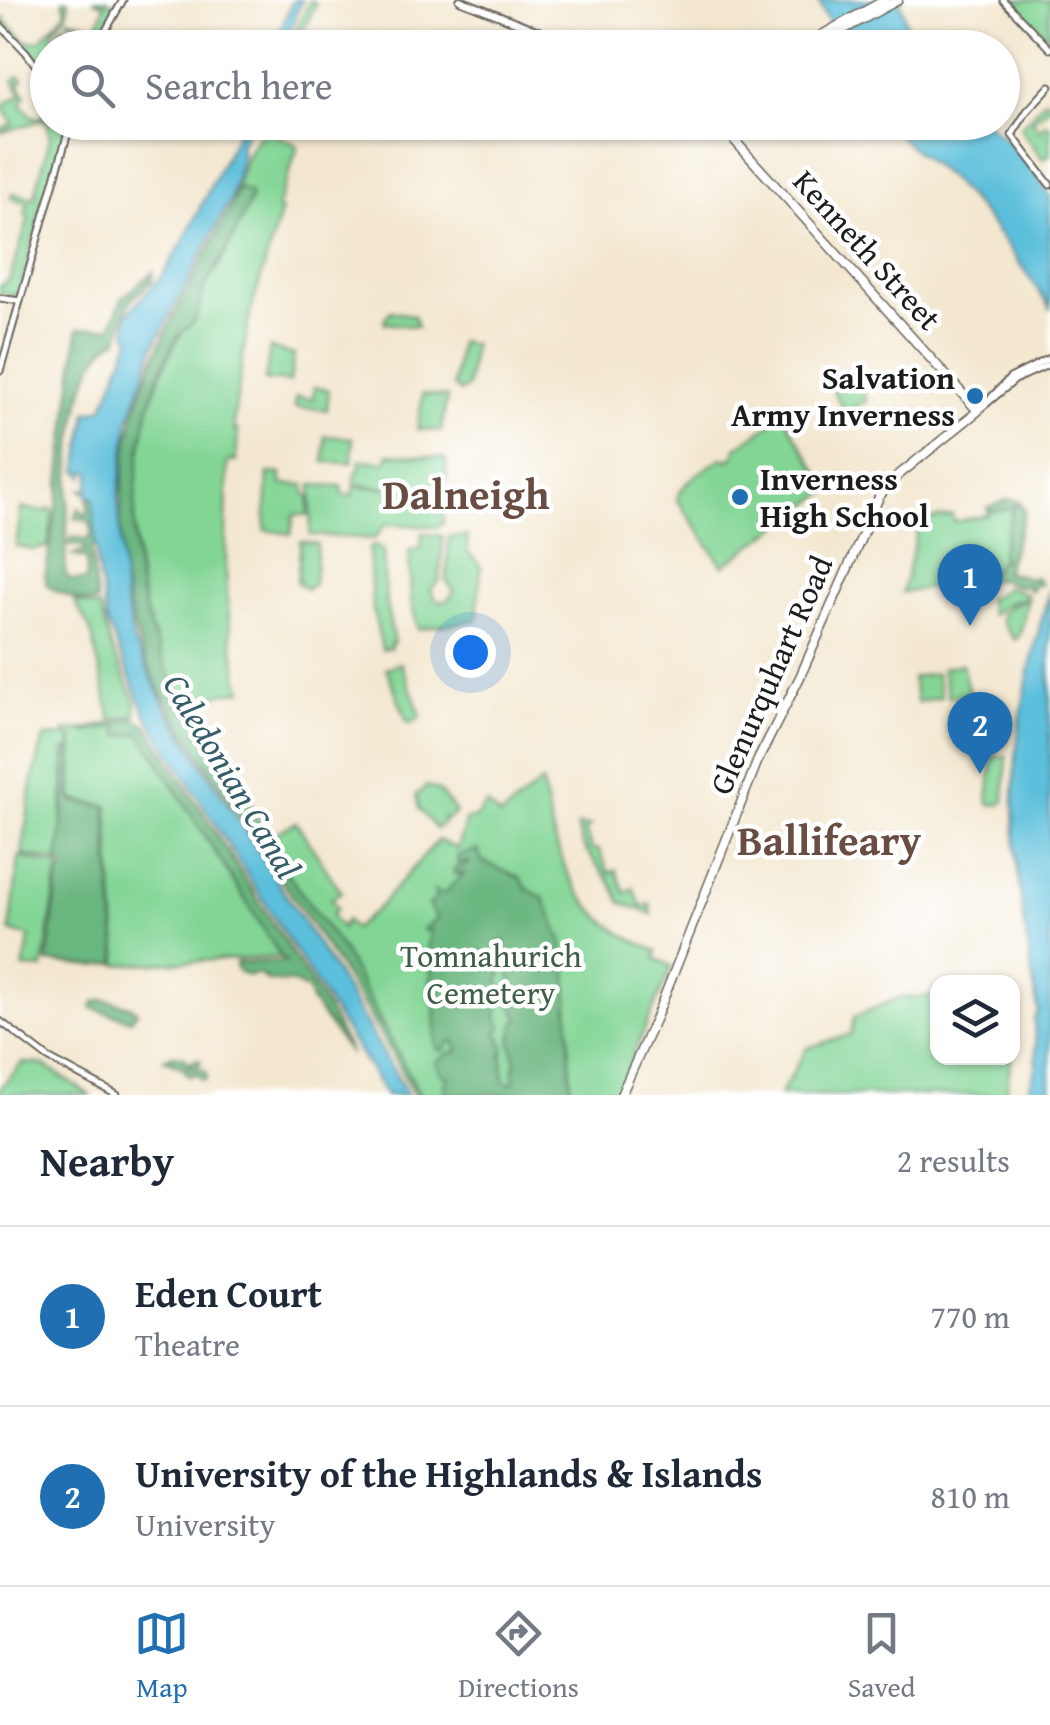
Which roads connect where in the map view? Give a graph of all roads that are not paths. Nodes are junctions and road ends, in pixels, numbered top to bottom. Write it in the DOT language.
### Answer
graph roads {
  1 [pos="123,0"];
  2 [pos="460,0"];
  3 [pos="885,0"];
  4 [pos="898,0"];
  5 [pos="1003,0"];
  6 [pos="0,25"];
  7 [pos="106,30"];
  8 [pos="535,30"];
  9 [pos="836,30"];
  10 [pos="838,30"];
  11 [pos="1050,49"];
  12 [pos="30,58"];
  13 [pos="1050,86"];
  14 [pos="1020,123"];
  15 [pos="66,140"];
  16 [pos="734,140"];
  17 [pos="1016,140"];
  18 [pos="1050,185"];
  19 [pos="0,298"];
  20 [pos="20,302"];
  21 [pos="1050,361"];
  22 [pos="0,371"];
  23 [pos="978,411"];
  24 [pos="0,1021"];
  25 [pos="118,1095"];
  26 [pos="621,1095"];
  1 -- 7 [label="street"];
  2 -- 8 [label="main road"];
  3 -- 9 [label="highway"];
  4 -- 10 [label="highway"];
  5 -- 11 [label="street"];
  6 -- 12 [label="street"];
  13 -- 14 [label="street"];
  15 -- 20 [label="street"];
  16 -- 23 [label="highway, Kenneth Street"];
  17 -- 18 [label="street"];
  19 -- 20 [label="street"];
  20 -- 22 [label="street"];
  21 -- 23 [label="street"];
  23 -- 26 [label="highway, Glenurquhart Road"];
  24 -- 25 [label="street"];
}
